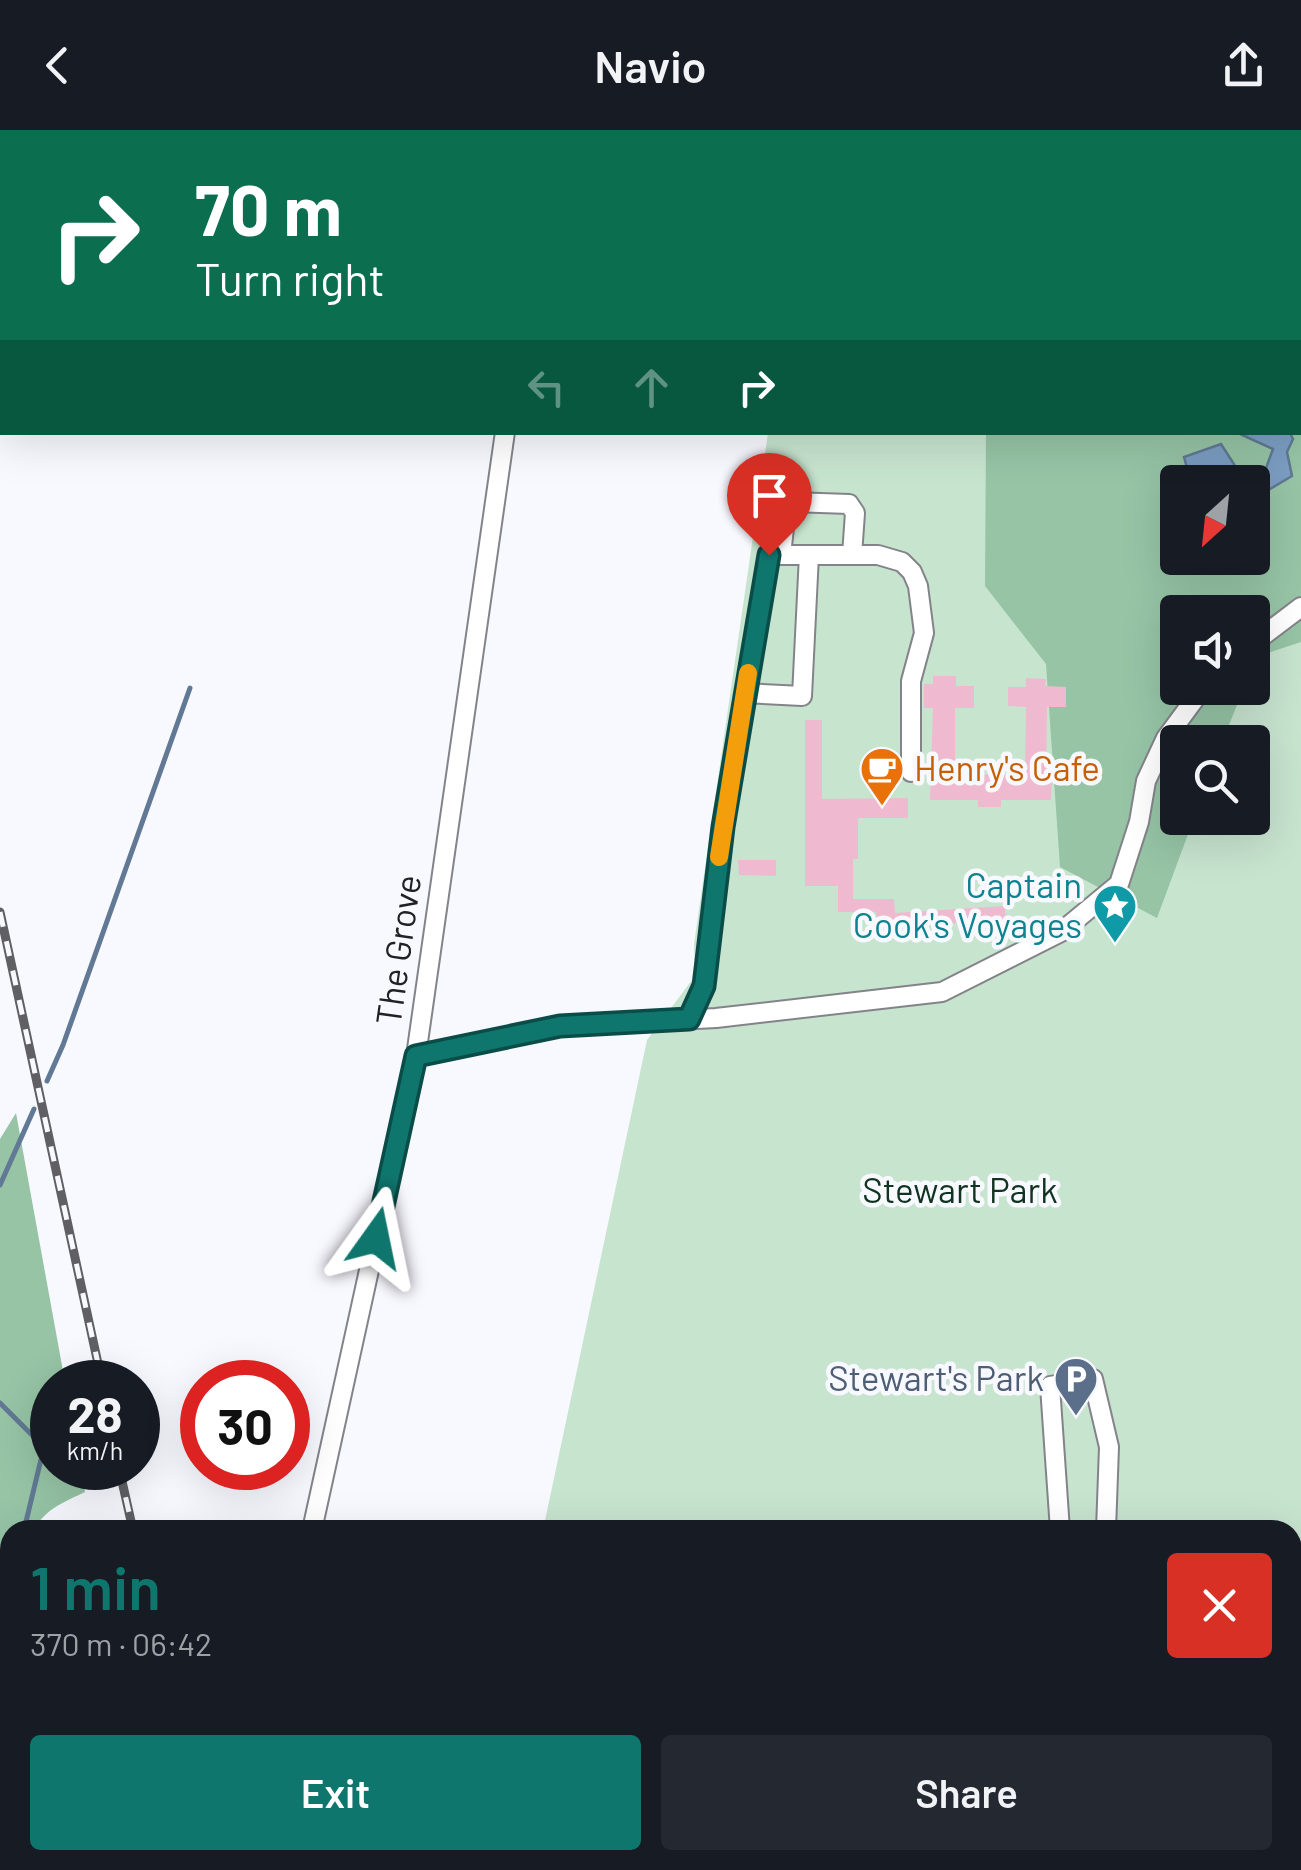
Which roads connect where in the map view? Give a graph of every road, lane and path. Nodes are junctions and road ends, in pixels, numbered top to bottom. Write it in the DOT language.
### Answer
graph roads {
  1 [pos="505,435"];
  2 [pos="781,555"];
  3 [pos="809,555"];
  4 [pos="852,555"];
  5 [pos="1301,607"];
  6 [pos="1270,630"];
  7 [pos="745,693"];
  8 [pos="1190,705"];
  9 [pos="910,772"];
  10 [pos="689,1019"];
  11 [pos="416,1056"];
  12 [pos="314,1520"];
  13 [pos="1059,1520"];
  14 [pos="1106,1520"];
  1 -- 11 [label="street, The Grove"];
  2 -- 3 [label="street"];
  2 -- 4 [label="street"];
  2 -- 7 [label="street"];
  3 -- 4 [label="street"];
  3 -- 7 [label="street"];
  4 -- 9 [label="street"];
  5 -- 6 [label="street"];
  7 -- 10 [label="street"];
  8 -- 10 [label="street"];
  10 -- 11 [label="street"];
  11 -- 12 [label="street, The Grove"];
  13 -- 14 [label="street"];
}
